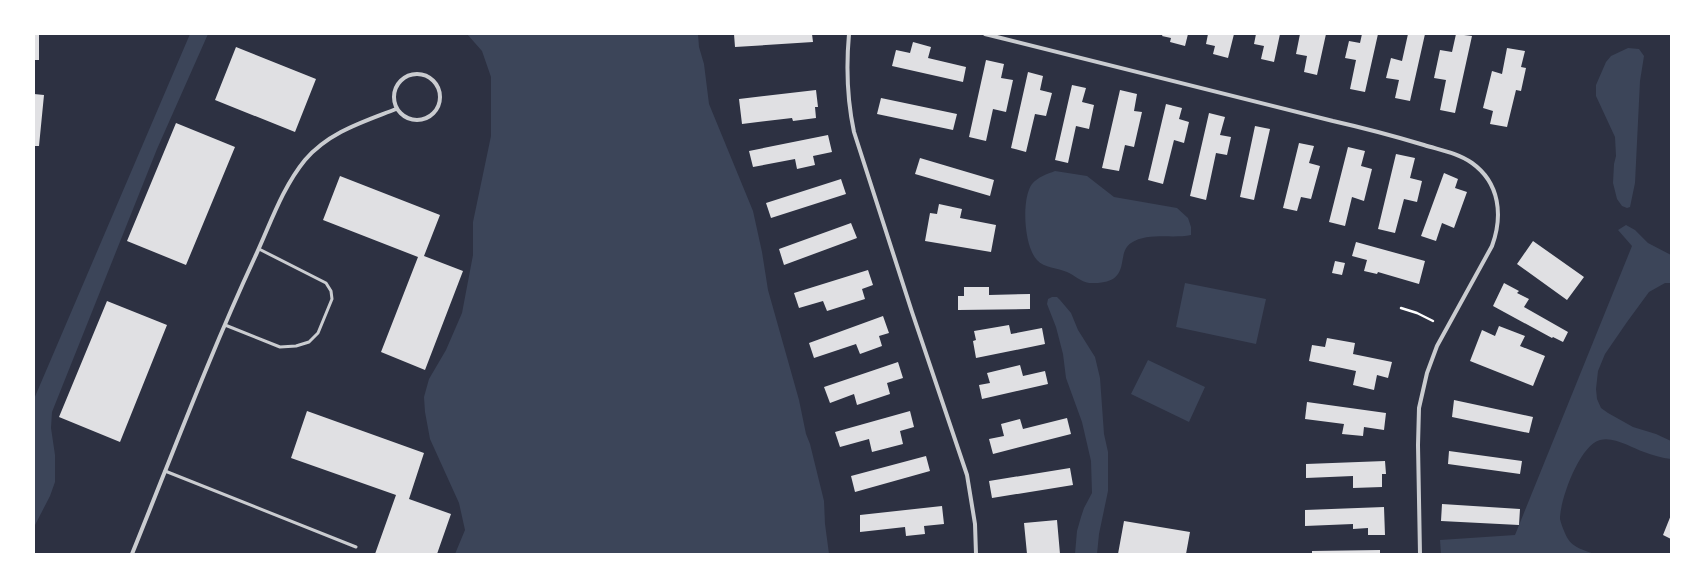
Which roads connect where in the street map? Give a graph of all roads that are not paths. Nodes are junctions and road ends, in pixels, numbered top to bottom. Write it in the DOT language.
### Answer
graph roads {
  1 [pos="849,34"];
  2 [pos="985,34"];
  3 [pos="396,109"];
  4 [pos="258,249"];
  5 [pos="225,324"];
  6 [pos="165,471"];
  7 [pos="356,547"];
  8 [pos="132,554"];
  9 [pos="976,554"];
  10 [pos="1420,554"];
  1 -- 9 [label="street"];
  2 -- 10 [label="street"];
  3 -- 3 [label="street"];
  3 -- 4 [label="street"];
  4 -- 5 [label="street"];
  4 -- 5 [label="lane"];
  5 -- 6 [label="street"];
  6 -- 7 [label="lane"];
  6 -- 8 [label="street"];
}
